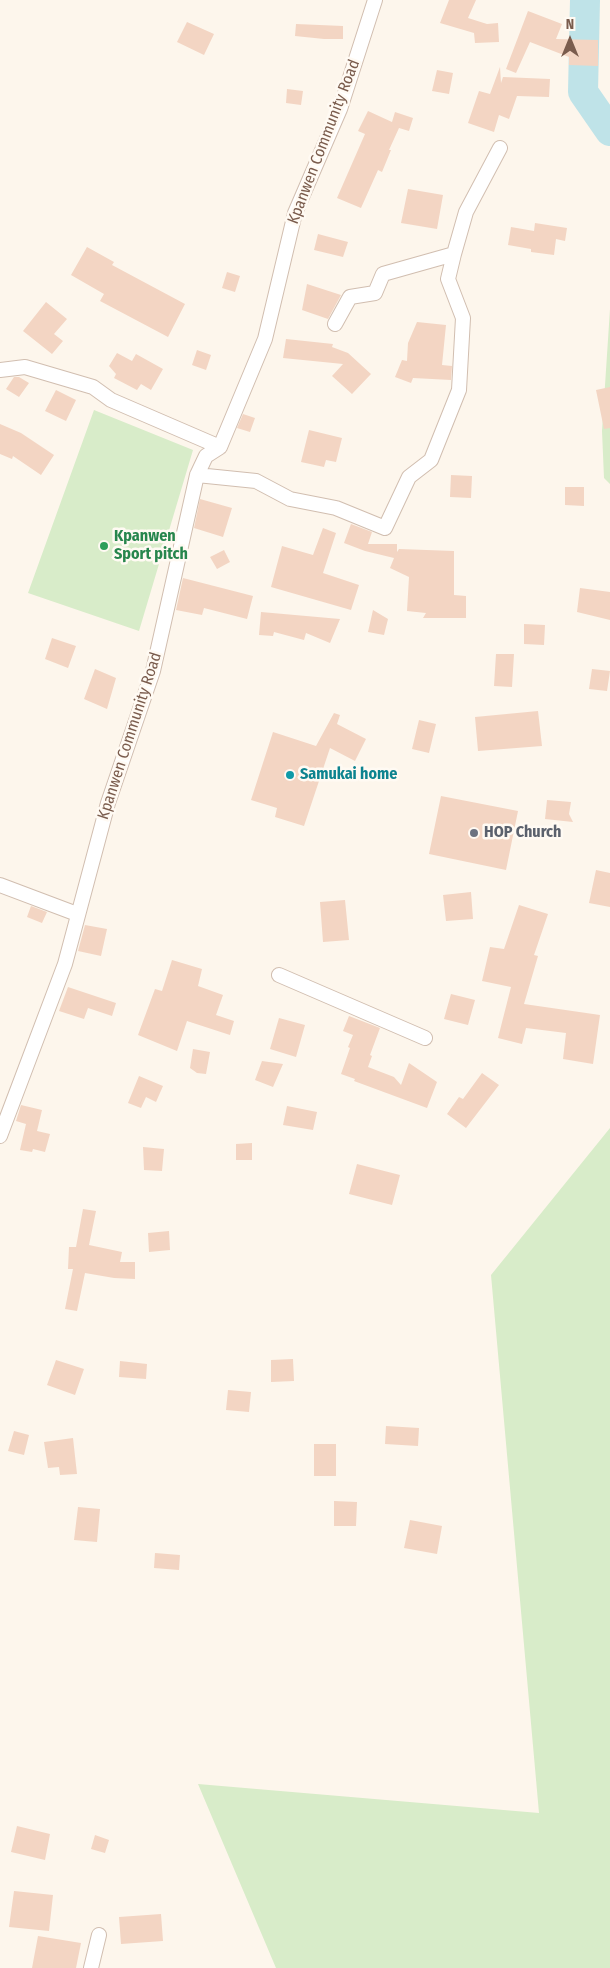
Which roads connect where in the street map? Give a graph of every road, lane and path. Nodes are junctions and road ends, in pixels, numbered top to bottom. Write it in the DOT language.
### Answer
graph roads {
  1 [pos="375,0"];
  2 [pos="500,148"];
  3 [pos="454,254"];
  4 [pos="335,324"];
  5 [pos="0,370"];
  6 [pos="220,447"];
  7 [pos="197,475"];
  8 [pos="0,885"];
  9 [pos="77,914"];
  10 [pos="279,975"];
  11 [pos="425,1038"];
  12 [pos="0,1136"];
  13 [pos="99,1935"];
  14 [pos="92,1968"];
  1 -- 6 [label="street, Kpanwen Community Road"];
  2 -- 3 [label="street"];
  3 -- 4 [label="street"];
  3 -- 7 [label="street"];
  5 -- 6 [label="street"];
  6 -- 7 [label="street, Kpanwen Community Road"];
  7 -- 9 [label="street, Kpanwen Community Road"];
  8 -- 9 [label="street"];
  9 -- 12 [label="street, Kpanwen Community Road"];
  10 -- 11 [label="street"];
  13 -- 14 [label="street"];
}
